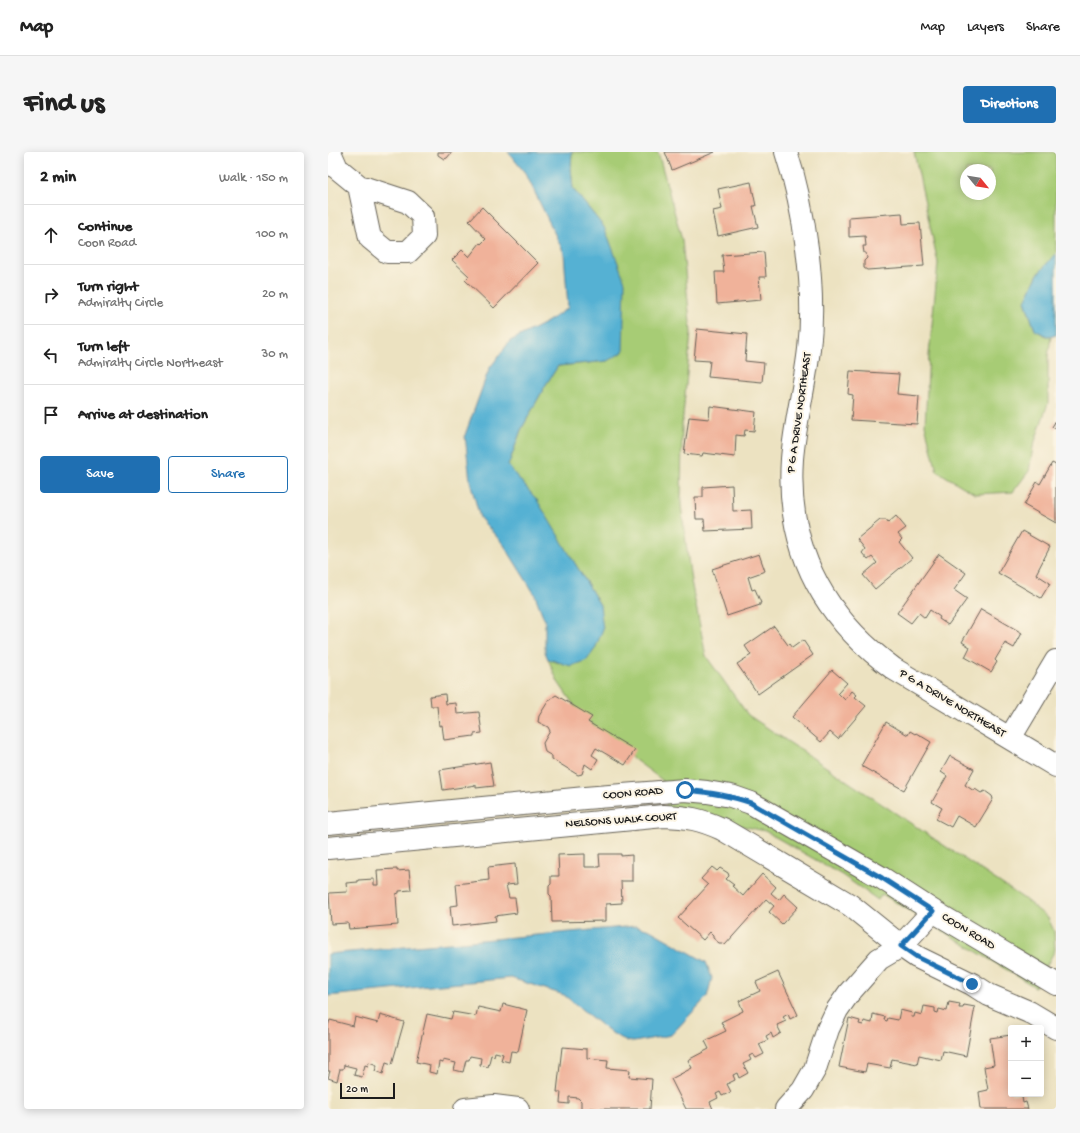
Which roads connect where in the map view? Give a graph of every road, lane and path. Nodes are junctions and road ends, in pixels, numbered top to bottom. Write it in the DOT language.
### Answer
graph roads {
  1 [pos="330,152"];
  2 [pos="786,152"];
  3 [pos="359,186"];
  4 [pos="1056,661"];
  5 [pos="1010,738"];
  6 [pos="1056,766"];
  7 [pos="328,823"];
  8 [pos="328,848"];
  9 [pos="933,911"];
  10 [pos="901,946"];
  11 [pos="1056,984"];
  12 [pos="1056,1028"];
  13 [pos="465,1109"];
  14 [pos="518,1109"];
  15 [pos="786,1109"];
  1 -- 3 [label="street"];
  2 -- 5 [label="street, P G A DRIVE NORTHEAST"];
  4 -- 5 [label="street"];
  5 -- 6 [label="street, P G A DRIVE NORTHEAST"];
  7 -- 9 [label="street, COON ROAD"];
  8 -- 10 [label="street, NELSONS WALK COURT"];
  9 -- 10 [label="street"];
  9 -- 11 [label="street, COON ROAD"];
  10 -- 12 [label="street, NELSONS WALK COURT"];
  10 -- 15 [label="street"];
  13 -- 14 [label="street"];
}
